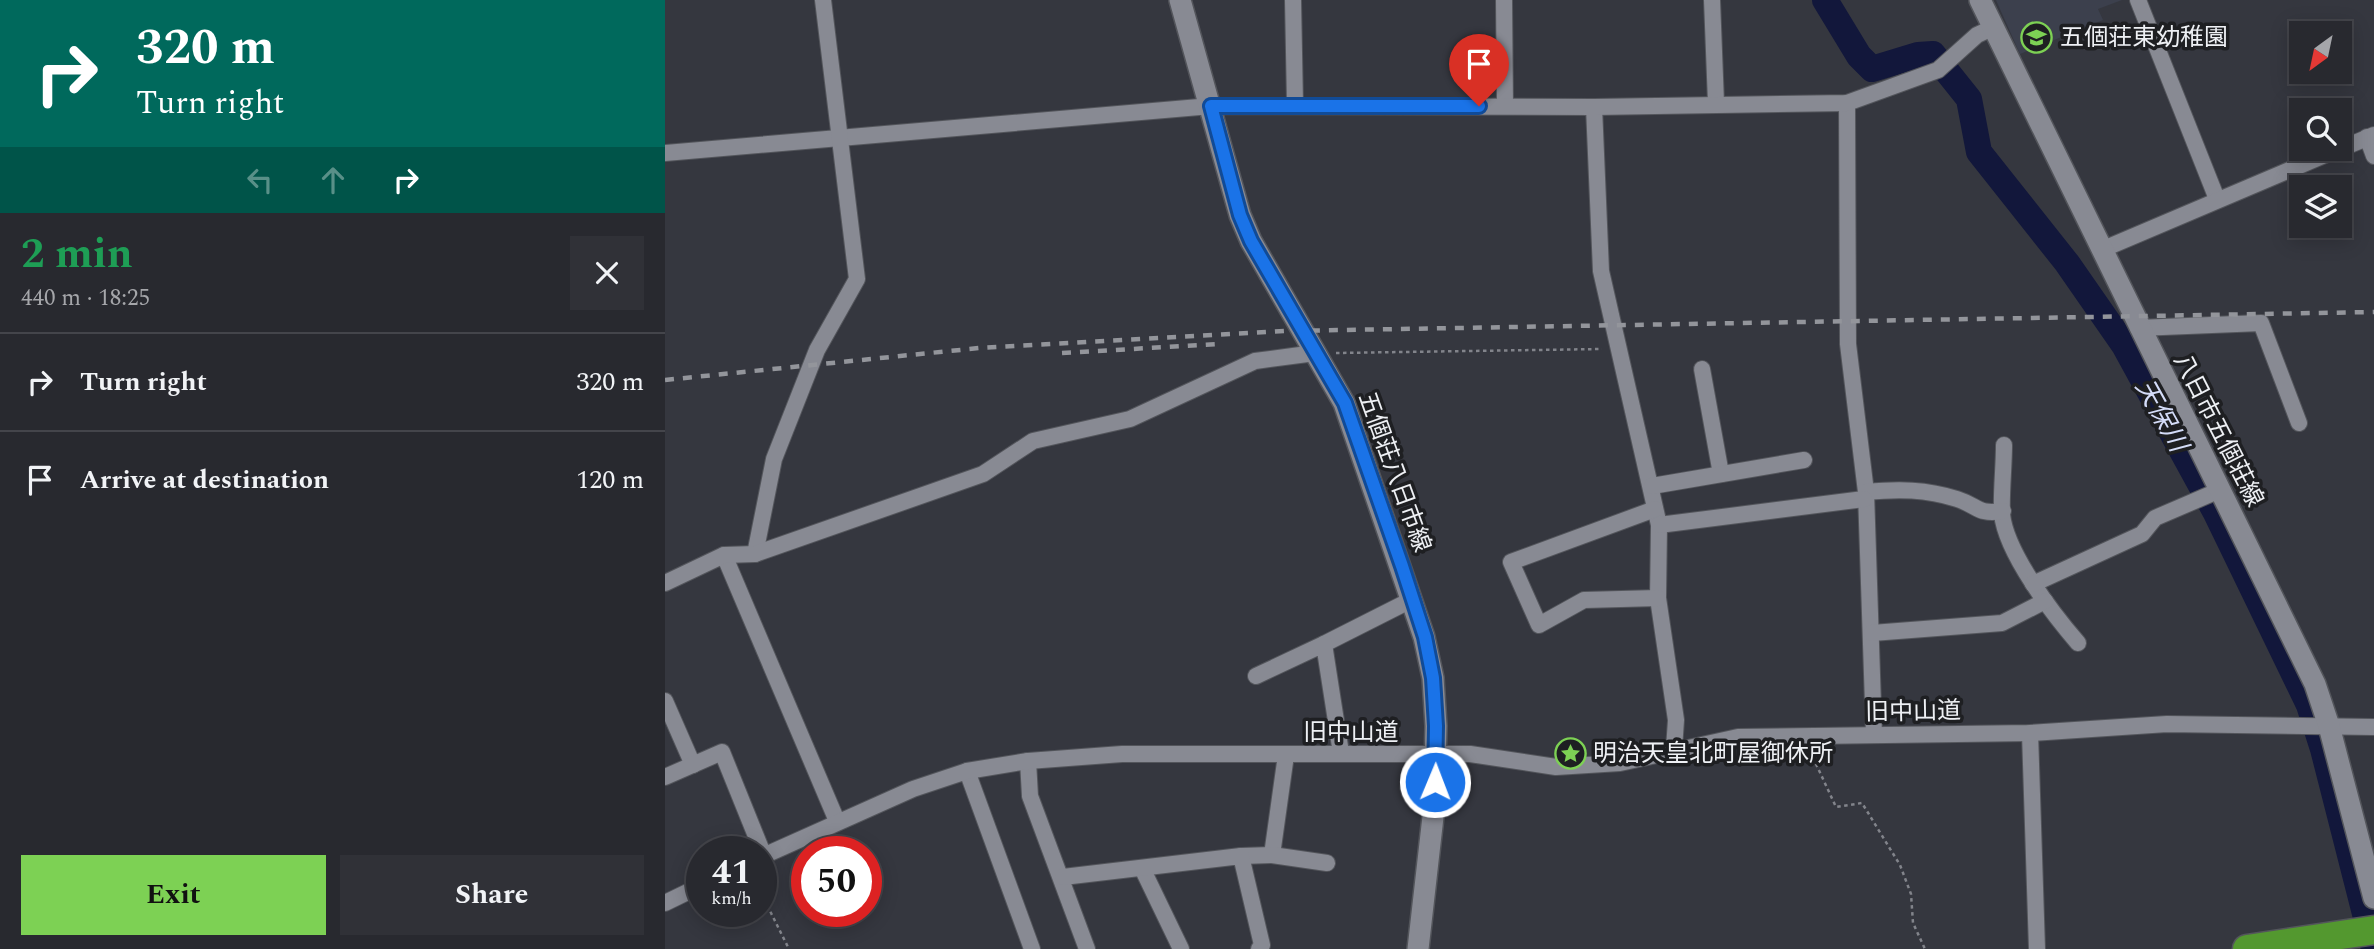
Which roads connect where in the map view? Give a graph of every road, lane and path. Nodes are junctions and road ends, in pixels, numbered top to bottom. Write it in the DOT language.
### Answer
graph roads {
  1 [pos="823,0"];
  2 [pos="1180,0"];
  3 [pos="1293,0"];
  4 [pos="1504,0"];
  5 [pos="1712,0"];
  6 [pos="1980,0"];
  7 [pos="2138,0"];
  8 [pos="1992,28"];
  9 [pos="1716,103"];
  10 [pos="1847,103"];
  11 [pos="1295,104"];
  12 [pos="1211,106"];
  13 [pos="1505,106"];
  14 [pos="1594,107"];
  15 [pos="2370,136"];
  16 [pos="839,138"];
  17 [pos="2352,144"];
  18 [pos="665,153"];
  19 [pos="2374,156"];
  20 [pos="2310,161"];
  21 [pos="2217,199"];
  22 [pos="2101,250"];
  23 [pos="2138,328"];
  24 [pos="1616,349"];
  25 [pos="1315,354"];
  26 [pos="1702,369"];
  27 [pos="2299,423"];
  28 [pos="2004,444"];
  29 [pos="1804,460"];
  30 [pos="1721,474"];
  31 [pos="1651,486"];
  32 [pos="2220,490"];
  33 [pos="1865,496"];
  34 [pos="2003,511"];
  35 [pos="1657,517"];
  36 [pos="755,554"];
  37 [pos="725,555"];
  38 [pos="665,583"];
  39 [pos="2033,584"];
  40 [pos="1658,598"];
  41 [pos="1413,599"];
  42 [pos="2045,601"];
  43 [pos="1872,633"];
  44 [pos="2078,643"];
  45 [pos="1324,644"];
  46 [pos="1256,676"];
  47 [pos="665,701"];
  48 [pos="2329,726"];
  49 [pos="2374,727"];
  50 [pos="2030,733"];
  51 [pos="1874,734"];
  52 [pos="1807,737"];
  53 [pos="1674,750"];
  54 [pos="1341,753"];
  55 [pos="1286,755"];
  56 [pos="1436,755"];
  57 [pos="1028,761"];
  58 [pos="693,765"];
  59 [pos="967,771"];
  60 [pos="665,777"];
  61 [pos="837,821"];
  62 [pos="755,836"];
  63 [pos="777,849"];
  64 [pos="1272,855"];
  65 [pos="1241,856"];
  66 [pos="1327,863"];
  67 [pos="1142,868"];
  68 [pos="1063,877"];
  69 [pos="686,893"];
  70 [pos="2374,898"];
  71 [pos="665,903"];
  72 [pos="777,925"];
  73 [pos="2374,930"];
  74 [pos="789,949"];
  75 [pos="1032,949"];
  76 [pos="1087,949"];
  77 [pos="1181,949"];
  78 [pos="1259,949"];
  79 [pos="1418,949"];
  80 [pos="1924,949"];
  81 [pos="2037,949"];
  82 [pos="2247,949"];
  1 -- 16 [label="street"];
  2 -- 12 [label="main road, 五個荘八日市線"];
  3 -- 11 [label="street"];
  4 -- 13 [label="street"];
  5 -- 9 [label="street"];
  6 -- 8 [label="main road, 八日市五個荘線"];
  7 -- 21 [label="street"];
  8 -- 10 [label="street"];
  8 -- 22 [label="main road, 八日市五個荘線"];
  9 -- 10 [label="street"];
  9 -- 14 [label="street"];
  10 -- 33 [label="street"];
  11 -- 12 [label="street"];
  11 -- 13 [label="street"];
  12 -- 16 [label="street"];
  12 -- 25 [label="main road, 五個荘八日市線"];
  13 -- 14 [label="street"];
  14 -- 24 [label="street"];
  15 -- 17 [label="street"];
  15 -- 19 [label="street"];
  16 -- 18 [label="street"];
  16 -- 36 [label="street"];
  20 -- 21 [label="street"];
  21 -- 22 [label="street"];
  22 -- 23 [label="main road, 八日市五個荘線"];
  23 -- 27 [label="street"];
  23 -- 32 [label="main road, 八日市五個荘線"];
  24 -- 25 [label="path"];
  24 -- 31 [label="street"];
  25 -- 36 [label="street"];
  25 -- 41 [label="main road, 五個荘八日市線"];
  26 -- 30 [label="street"];
  28 -- 34 [label="street"];
  29 -- 30 [label="street"];
  30 -- 31 [label="street"];
  31 -- 35 [label="street"];
  32 -- 39 [label="street"];
  32 -- 48 [label="main road, 八日市五個荘線"];
  33 -- 34 [label="street"];
  33 -- 35 [label="street"];
  33 -- 43 [label="street"];
  34 -- 39 [label="street"];
  35 -- 40 [label="street"];
  35 -- 40 [label="street"];
  36 -- 37 [label="street"];
  37 -- 38 [label="street"];
  37 -- 61 [label="street"];
  39 -- 42 [label="street"];
  40 -- 53 [label="street"];
  41 -- 45 [label="street"];
  41 -- 56 [label="main road, 五個荘八日市線"];
  42 -- 43 [label="street"];
  42 -- 44 [label="street"];
  43 -- 51 [label="street"];
  45 -- 46 [label="street"];
  45 -- 54 [label="street"];
  47 -- 58 [label="street"];
  48 -- 49 [label="street, 旧中山道"];
  48 -- 50 [label="street, 旧中山道"];
  48 -- 70 [label="main road, 八日市五個荘線"];
  50 -- 51 [label="street, 旧中山道"];
  50 -- 81 [label="street"];
  51 -- 52 [label="street, 旧中山道"];
  52 -- 53 [label="street, 旧中山道"];
  52 -- 80 [label="path"];
  53 -- 56 [label="street, 旧中山道"];
  54 -- 55 [label="street, 旧中山道"];
  54 -- 56 [label="street, 旧中山道"];
  55 -- 57 [label="street, 旧中山道"];
  55 -- 64 [label="street"];
  56 -- 79 [label="main road, 五個荘八日市線"];
  57 -- 59 [label="street, 旧中山道"];
  57 -- 68 [label="street"];
  58 -- 60 [label="street"];
  58 -- 62 [label="street"];
  59 -- 61 [label="street, 旧中山道"];
  59 -- 75 [label="street"];
  61 -- 63 [label="street, 旧中山道"];
  64 -- 65 [label="street"];
  64 -- 66 [label="street"];
  65 -- 67 [label="street"];
  65 -- 78 [label="street"];
  67 -- 68 [label="street"];
  67 -- 77 [label="street"];
  68 -- 76 [label="street"];
  69 -- 71 [label="street"];
  72 -- 74 [label="path"];
  73 -- 82 [label="highway"];
}
